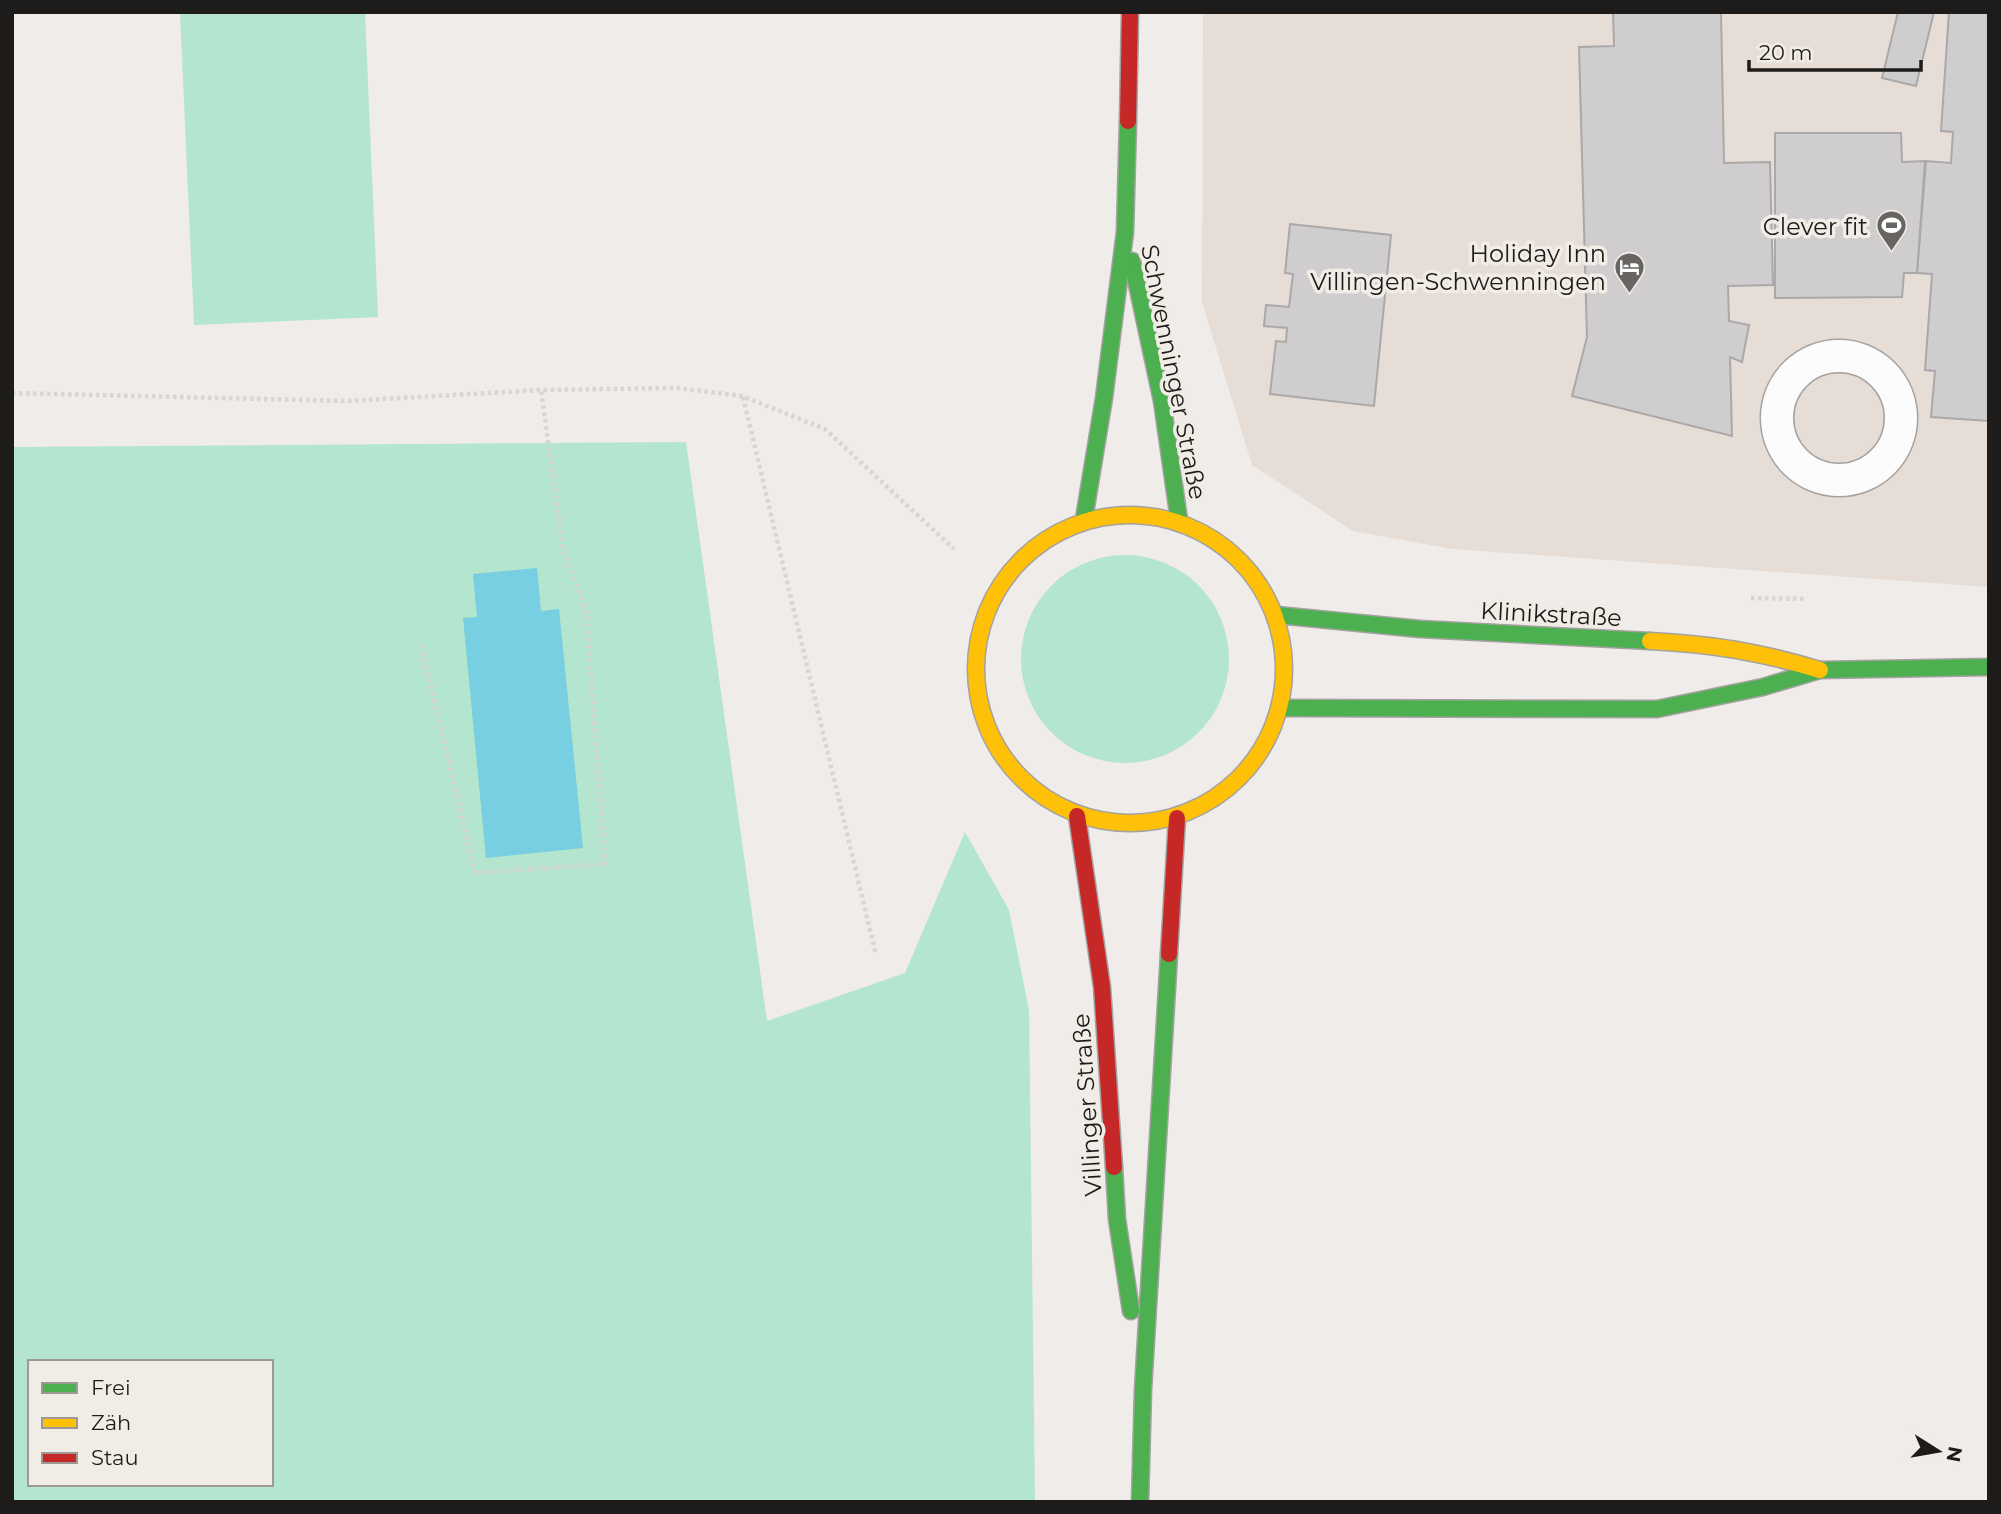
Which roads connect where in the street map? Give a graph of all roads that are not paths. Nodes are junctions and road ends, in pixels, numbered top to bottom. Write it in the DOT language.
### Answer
graph roads {
  1 [pos="1130,12"];
  2 [pos="1125,232"];
  3 [pos="1084,519"];
  4 [pos="1178,520"];
  5 [pos="1277,615"];
  6 [pos="1989,667"];
  7 [pos="1820,670"];
  8 [pos="1281,708"];
  9 [pos="1077,816"];
  10 [pos="1177,818"];
  11 [pos="1143,1390"];
  12 [pos="1140,1502"];
  1 -- 2 [label="main road, Schwenninger Straße"];
  2 -- 3 [label="main road, Schwenninger Straße"];
  2 -- 4 [label="main road, Schwenninger Straße"];
  3 -- 4 [label="main road"];
  3 -- 9 [label="main road"];
  4 -- 5 [label="main road"];
  5 -- 7 [label="main road, Klinikstraße"];
  5 -- 8 [label="main road"];
  6 -- 7 [label="main road, Klinikstraße"];
  7 -- 8 [label="main road, Klinikstraße"];
  8 -- 10 [label="main road"];
  9 -- 10 [label="main road"];
  9 -- 11 [label="main road, Villinger Straße"];
  10 -- 11 [label="main road, Villinger Straße"];
  11 -- 12 [label="main road, Villinger Straße"];
}
